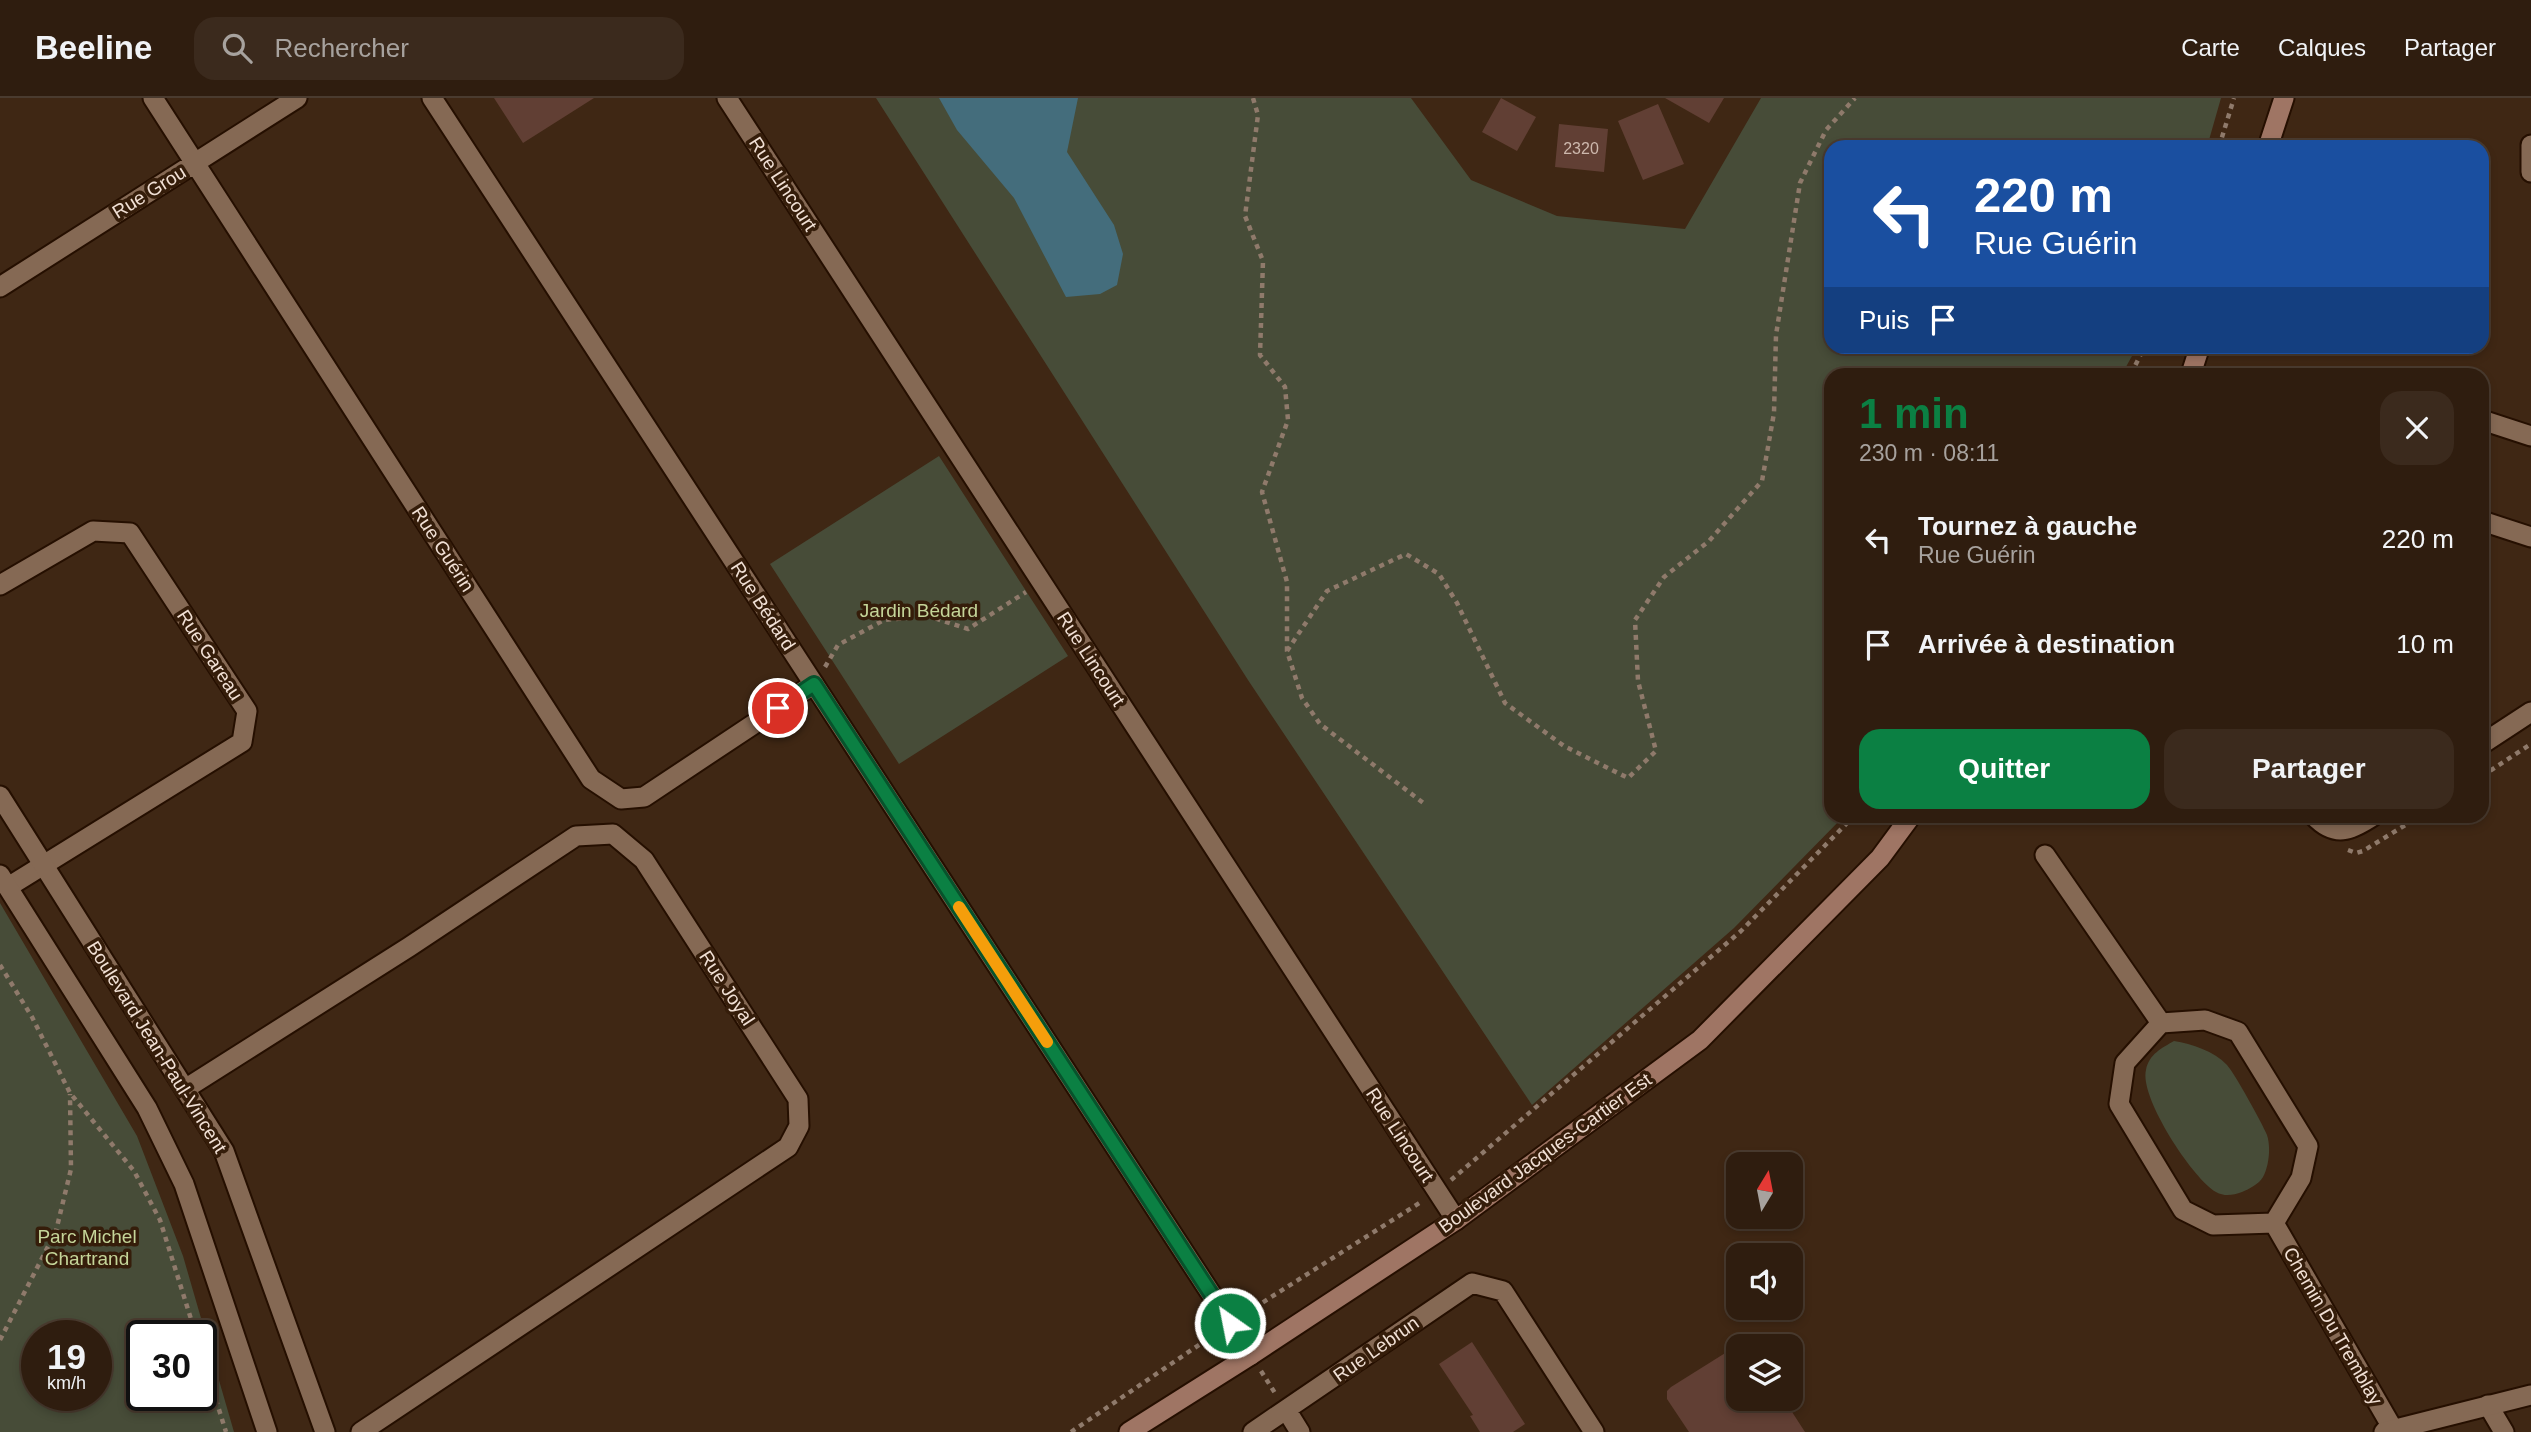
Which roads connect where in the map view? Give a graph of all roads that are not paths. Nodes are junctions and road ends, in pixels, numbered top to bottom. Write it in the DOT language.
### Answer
graph roads {
  1 [pos="153,98"];
  2 [pos="297,98"];
  3 [pos="432,98"];
  4 [pos="727,98"];
  5 [pos="2284,98"];
  6 [pos="2270,140"];
  7 [pos="2531,145"];
  8 [pos="195,163"];
  9 [pos="2531,172"];
  10 [pos="0,287"];
  11 [pos="2489,423"];
  12 [pos="2531,436"];
  13 [pos="2489,523"];
  14 [pos="2531,537"];
  15 [pos="0,585"];
  16 [pos="814,684"];
  17 [pos="2531,712"];
  18 [pos="2489,739"];
  19 [pos="0,796"];
  20 [pos="1906,823"];
  21 [pos="2322,823"];
  22 [pos="2362,823"];
  23 [pos="2045,855"];
  24 [pos="44,865"];
  25 [pos="4,881"];
  26 [pos="2161,1023"];
  27 [pos="185,1089"];
  28 [pos="1456,1220"];
  29 [pos="2274,1223"];
  30 [pos="1251,1355"];
  31 [pos="2531,1395"];
  32 [pos="2487,1405"];
  33 [pos="1287,1411"];
  34 [pos="2389,1431"];
  35 [pos="267,1432"];
  36 [pos="325,1432"];
  37 [pos="360,1432"];
  38 [pos="1129,1432"];
  39 [pos="1253,1432"];
  40 [pos="1300,1432"];
  41 [pos="1594,1432"];
  42 [pos="2504,1432"];
  1 -- 8 [label="street, Rue Guérin"];
  2 -- 8 [label="street, Rue Grou"];
  3 -- 16 [label="street, Rue Bédard"];
  4 -- 28 [label="street, Rue Lincourt"];
  5 -- 6 [label="main road"];
  7 -- 9 [label="street"];
  8 -- 10 [label="street, Rue Grou"];
  8 -- 16 [label="street, Rue Guérin"];
  11 -- 12 [label="street"];
  13 -- 14 [label="street"];
  15 -- 24 [label="street, Rue Gareau"];
  16 -- 30 [label="street, Rue Bédard"];
  17 -- 18 [label="street"];
  19 -- 24 [label="street, Boulevard Jean-Paul-Vincent"];
  20 -- 28 [label="main road, Boulevard Jacques-Cartier Est"];
  21 -- 22 [label="street"];
  23 -- 26 [label="street"];
  24 -- 25 [label="street, Rue Gareau"];
  24 -- 27 [label="street, Boulevard Jean-Paul-Vincent"];
  25 -- 35 [label="street"];
  26 -- 29 [label="street"];
  26 -- 29 [label="street"];
  27 -- 36 [label="street, Boulevard Jean-Paul-Vincent"];
  27 -- 37 [label="street, Rue Joyal"];
  28 -- 30 [label="main road, Boulevard Jacques-Cartier Est"];
  29 -- 34 [label="street, Chemin Du Tremblay"];
  30 -- 38 [label="main road, Boulevard Jacques-Cartier Est"];
  31 -- 32 [label="street, Chemin Du Tremblay"];
  32 -- 34 [label="street, Chemin Du Tremblay"];
  32 -- 42 [label="street"];
  33 -- 39 [label="street, Rue Lebrun"];
  33 -- 40 [label="street"];
  33 -- 41 [label="street, Rue Lebrun"];
}
